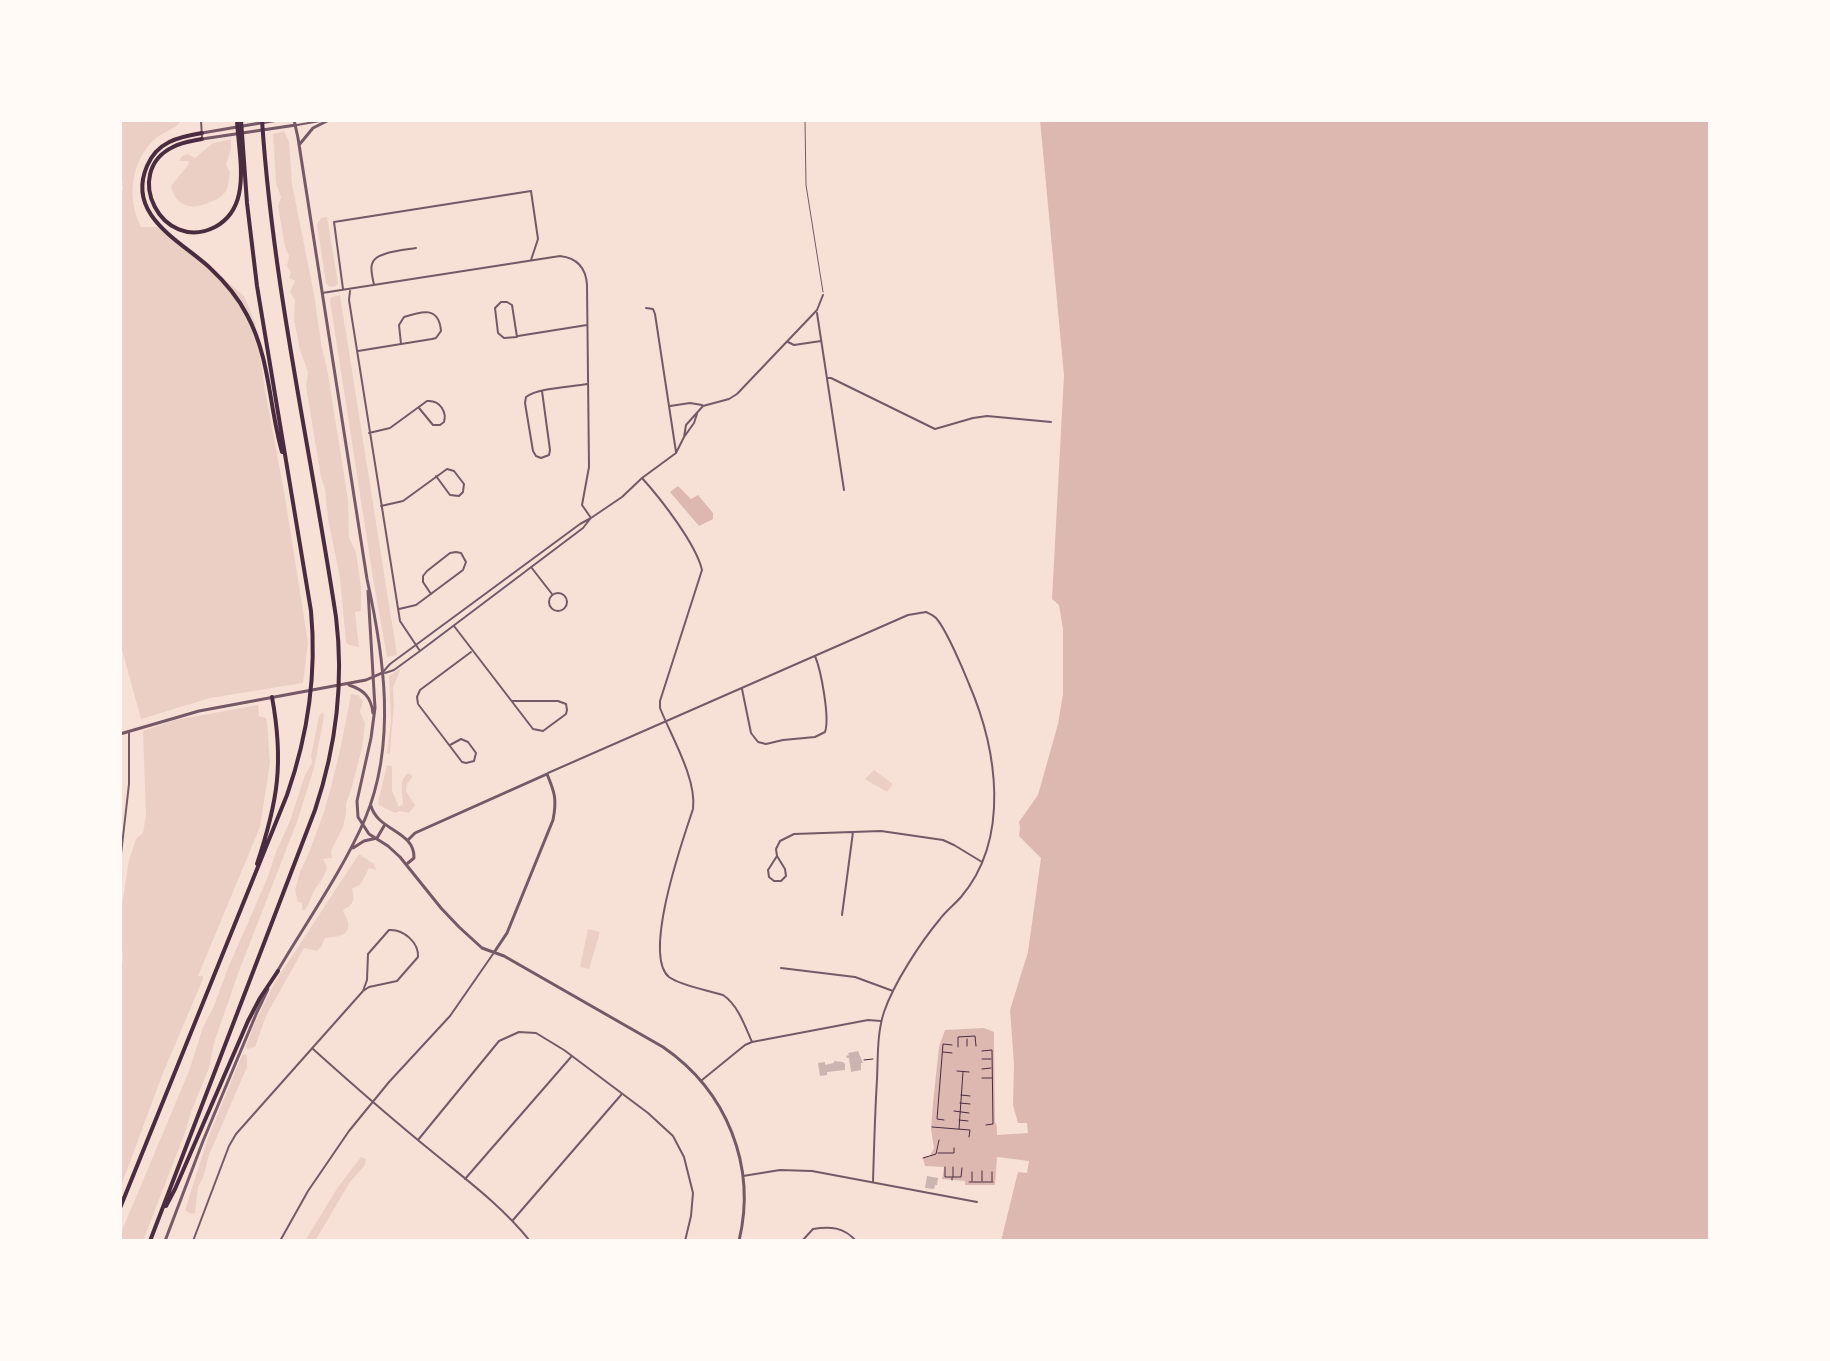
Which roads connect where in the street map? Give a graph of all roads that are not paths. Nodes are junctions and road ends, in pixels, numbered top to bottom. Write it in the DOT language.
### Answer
graph roads {
  1 [pos="201,120"];
  2 [pos="239,120"];
  3 [pos="262,120"];
  4 [pos="278,120"];
  5 [pos="329,120"];
  6 [pos="374,120"];
  7 [pos="385,120"];
  8 [pos="805,120"];
  9 [pos="295,122"];
  10 [pos="202,133"];
  11 [pos="202,139"];
  12 [pos="240,144"];
  13 [pos="299,145"];
  14 [pos="416,248"];
  15 [pos="530,261"];
  16 [pos="374,285"];
  17 [pos="351,289"];
  18 [pos="343,290"];
  19 [pos="322,293"];
  20 [pos="823,295"];
  21 [pos="646,308"];
  22 [pos="817,310"];
  23 [pos="587,325"];
  24 [pos="517,337"];
  25 [pos="822,341"];
  26 [pos="787,342"];
  27 [pos="401,344"];
  28 [pos="357,351"];
  29 [pos="827,378"];
  30 [pos="588,384"];
  31 [pos="542,391"];
  32 [pos="670,406"];
  33 [pos="703,406"];
  34 [pos="419,408"];
  35 [pos="1051,422"];
  36 [pos="369,433"];
  37 [pos="676,453"];
  38 [pos="289,474"];
  39 [pos="436,476"];
  40 [pos="642,478"];
  41 [pos="844,490"];
  42 [pos="381,506"];
  43 [pos="591,518"];
  44 [pos="528,563"];
  45 [pos="531,567"];
  46 [pos="367,579"];
  47 [pos="431,594"];
  48 [pos="552,595"];
  49 [pos="398,609"];
  50 [pos="451,621"];
  51 [pos="454,625"];
  52 [pos="416,646"];
  53 [pos="473,650"];
  54 [pos="420,651"];
  55 [pos="815,656"];
  56 [pos="382,673"];
  57 [pos="374,677"];
  58 [pos="345,684"];
  59 [pos="742,688"];
  60 [pos="272,697"];
  61 [pos="512,701"];
  62 [pos="374,719"];
  63 [pos="665,722"];
  64 [pos="129,732"];
  65 [pos="120,734"];
  66 [pos="450,745"];
  67 [pos="547,774"];
  68 [pos="370,803"];
  69 [pos="362,825"];
  70 [pos="385,825"];
  71 [pos="853,832"];
  72 [pos="377,838"];
  73 [pos="408,840"];
  74 [pos="350,850"];
  75 [pos="777,856"];
  76 [pos="120,863"];
  77 [pos="983,863"];
  78 [pos="406,865"];
  79 [pos="243,906"];
  80 [pos="842,915"];
  81 [pos="495,951"];
  82 [pos="781,968"];
  83 [pos="278,971"];
  84 [pos="363,991"];
  85 [pos="894,991"];
  86 [pos="881,1021"];
  87 [pos="752,1042"];
  88 [pos="312,1048"];
  89 [pos="572,1056"];
  90 [pos="701,1080"];
  91 [pos="621,1094"];
  92 [pos="372,1102"];
  93 [pos="418,1140"];
  94 [pos="743,1176"];
  95 [pos="465,1179"];
  96 [pos="873,1182"];
  97 [pos="977,1202"];
  98 [pos="120,1208"];
  99 [pos="513,1220"];
  100 [pos="158,1223"];
  101 [pos="150,1241"];
  102 [pos="165,1241"];
  103 [pos="193,1241"];
  104 [pos="280,1241"];
  105 [pos="530,1241"];
  106 [pos="685,1241"];
  107 [pos="739,1241"];
  108 [pos="802,1241"];
  109 [pos="856,1241"];
  1 -- 10 [label="street"];
  2 -- 12 [label="highway"];
  3 -- 100 [label="highway"];
  4 -- 10 [label="street"];
  5 -- 9 [label="street"];
  5 -- 13 [label="street"];
  6 -- 7 [label="lane"];
  8 -- 20 [label="lane"];
  9 -- 11 [label="street"];
  9 -- 13 [label="street"];
  10 -- 11 [label="street"];
  10 -- 38 [label="highway"];
  11 -- 12 [label="highway"];
  12 -- 38 [label="highway"];
  13 -- 19 [label="street"];
  14 -- 16 [label="street"];
  15 -- 16 [label="street"];
  15 -- 18 [label="street"];
  15 -- 23 [label="street"];
  16 -- 17 [label="street"];
  17 -- 18 [label="street"];
  17 -- 28 [label="street"];
  18 -- 19 [label="street"];
  19 -- 46 [label="street"];
  20 -- 22 [label="street"];
  21 -- 32 [label="street"];
  22 -- 25 [label="street"];
  22 -- 26 [label="street"];
  23 -- 24 [label="street"];
  23 -- 30 [label="street"];
  24 -- 24 [label="street"];
  25 -- 26 [label="street"];
  25 -- 29 [label="street"];
  26 -- 33 [label="street"];
  27 -- 27 [label="street"];
  27 -- 28 [label="street"];
  28 -- 36 [label="street"];
  29 -- 35 [label="street"];
  29 -- 41 [label="street"];
  30 -- 31 [label="street"];
  30 -- 43 [label="street"];
  31 -- 31 [label="street"];
  32 -- 33 [label="street"];
  32 -- 37 [label="street"];
  33 -- 37 [label="street"];
  34 -- 34 [label="street"];
  34 -- 36 [label="street"];
  36 -- 42 [label="street"];
  37 -- 40 [label="street"];
  38 -- 79 [label="highway"];
  39 -- 39 [label="street"];
  39 -- 42 [label="street"];
  40 -- 43 [label="street"];
  40 -- 63 [label="street"];
  42 -- 49 [label="street"];
  43 -- 44 [label="street"];
  43 -- 45 [label="street"];
  44 -- 45 [label="street"];
  44 -- 50 [label="street"];
  45 -- 48 [label="street"];
  45 -- 51 [label="street"];
  46 -- 56 [label="street"];
  46 -- 57 [label="street"];
  47 -- 47 [label="street"];
  47 -- 49 [label="street"];
  48 -- 48 [label="street"];
  49 -- 52 [label="street"];
  50 -- 51 [label="street"];
  50 -- 52 [label="street"];
  51 -- 53 [label="street"];
  51 -- 54 [label="street"];
  52 -- 54 [label="street"];
  52 -- 56 [label="street"];
  53 -- 61 [label="street"];
  53 -- 66 [label="street"];
  54 -- 56 [label="street"];
  55 -- 59 [label="street"];
  55 -- 59 [label="street"];
  55 -- 77 [label="street"];
  56 -- 57 [label="street"];
  56 -- 68 [label="street"];
  57 -- 58 [label="street"];
  57 -- 62 [label="street"];
  58 -- 60 [label="street"];
  58 -- 62 [label="street"];
  59 -- 63 [label="street"];
  60 -- 64 [label="street"];
  60 -- 79 [label="highway"];
  61 -- 61 [label="street"];
  62 -- 69 [label="street"];
  63 -- 67 [label="street"];
  63 -- 87 [label="street"];
  64 -- 65 [label="street"];
  64 -- 76 [label="street"];
  66 -- 66 [label="street"];
  67 -- 73 [label="street"];
  67 -- 81 [label="street"];
  68 -- 69 [label="street"];
  68 -- 70 [label="street"];
  69 -- 72 [label="street"];
  69 -- 74 [label="street"];
  70 -- 72 [label="street"];
  70 -- 73 [label="street"];
  71 -- 75 [label="street"];
  71 -- 77 [label="street"];
  71 -- 80 [label="street"];
  72 -- 74 [label="street"];
  72 -- 78 [label="street"];
  73 -- 78 [label="street"];
  74 -- 83 [label="street"];
  75 -- 75 [label="street"];
  77 -- 85 [label="street"];
  78 -- 81 [label="street"];
  79 -- 98 [label="highway"];
  81 -- 90 [label="street"];
  81 -- 92 [label="street"];
  82 -- 85 [label="street"];
  83 -- 100 [label="highway"];
  83 -- 102 [label="street"];
  84 -- 84 [label="street"];
  84 -- 88 [label="street"];
  85 -- 86 [label="street"];
  86 -- 87 [label="street"];
  86 -- 96 [label="street"];
  87 -- 90 [label="street"];
  88 -- 92 [label="street"];
  88 -- 103 [label="street"];
  89 -- 91 [label="street"];
  89 -- 93 [label="street"];
  89 -- 95 [label="street"];
  90 -- 94 [label="street"];
  91 -- 99 [label="street"];
  91 -- 106 [label="street"];
  92 -- 93 [label="street"];
  92 -- 104 [label="street"];
  93 -- 95 [label="street"];
  94 -- 96 [label="street"];
  94 -- 107 [label="street"];
  95 -- 99 [label="street"];
  96 -- 97 [label="street"];
  99 -- 105 [label="street"];
  100 -- 101 [label="highway"];
  108 -- 109 [label="street"];
}
